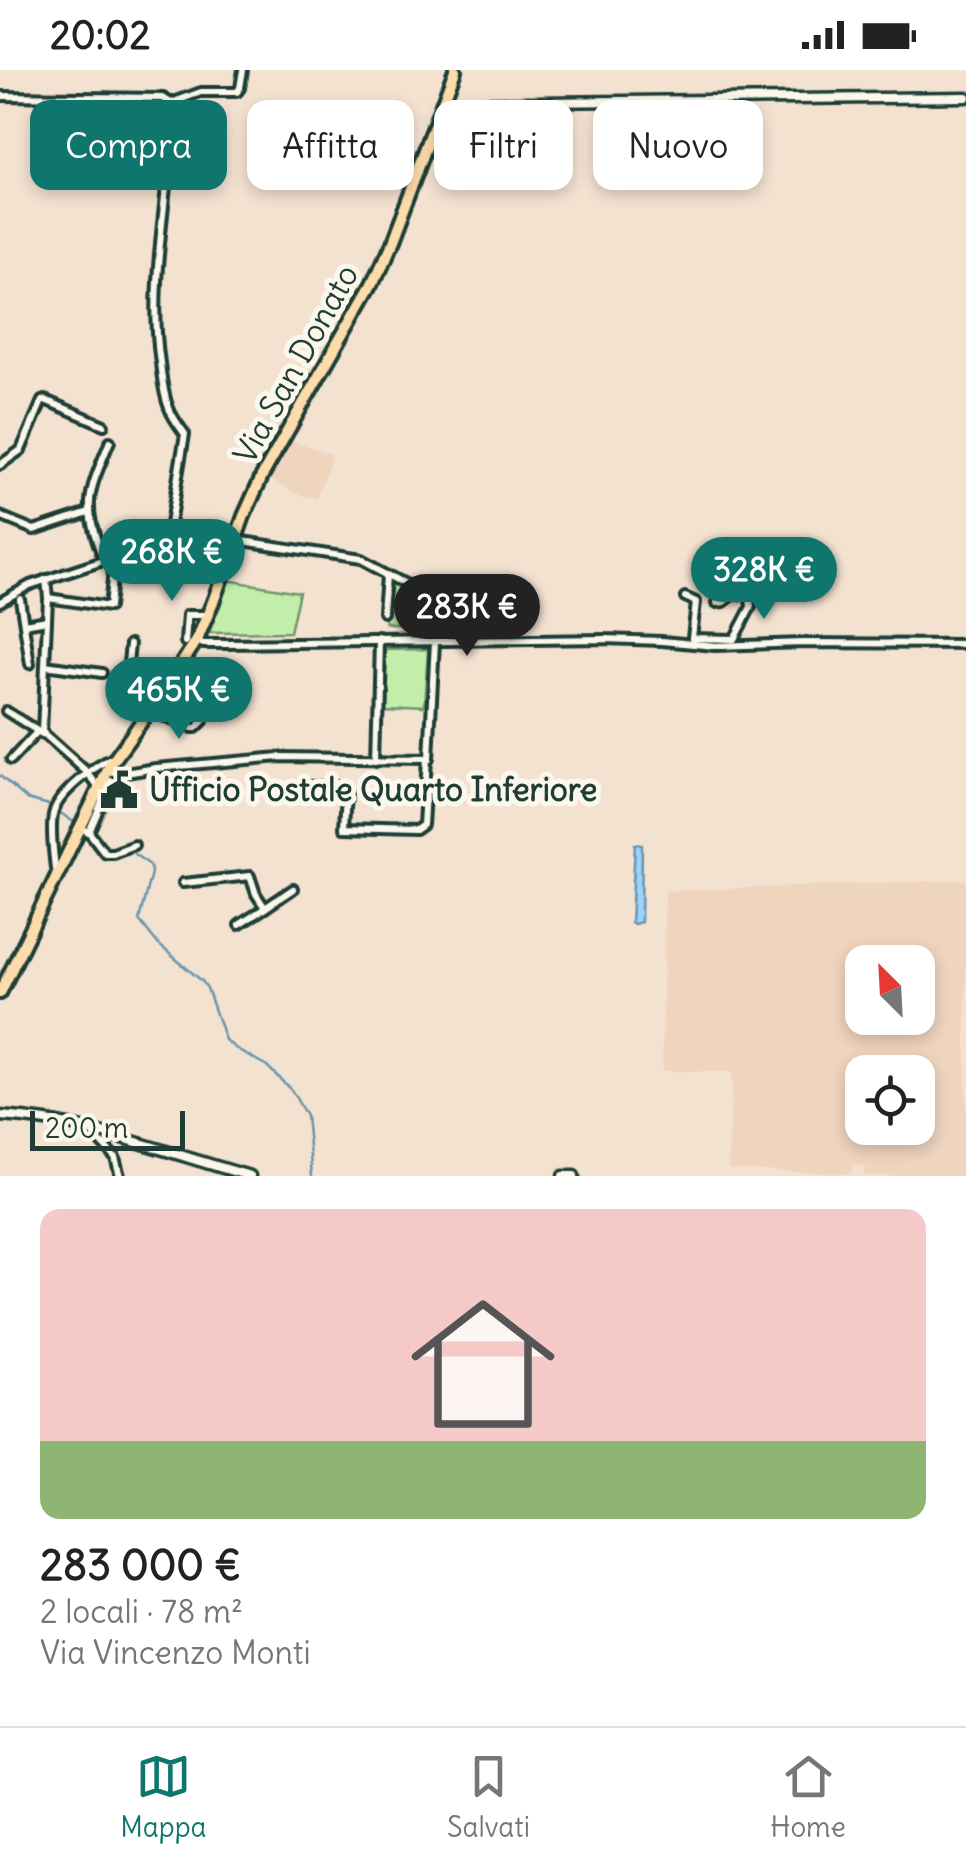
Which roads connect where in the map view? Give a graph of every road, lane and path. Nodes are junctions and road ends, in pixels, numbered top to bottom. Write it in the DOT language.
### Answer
graph roads {
  1 [pos="243,70"];
  2 [pos="455,70"];
  3 [pos="0,96"];
  4 [pos="966,97"];
  5 [pos="167,100"];
  6 [pos="179,100"];
  7 [pos="445,100"];
  8 [pos="573,102"];
  9 [pos="434,129"];
  10 [pos="164,190"];
  11 [pos="104,425"];
  12 [pos="110,441"];
  13 [pos="0,465"];
  14 [pos="89,512"];
  15 [pos="0,516"];
  16 [pos="173,538"];
  17 [pos="233,545"];
  18 [pos="104,561"];
  19 [pos="113,570"];
  20 [pos="388,574"];
  21 [pos="46,580"];
  22 [pos="685,597"];
  23 [pos="48,598"];
  24 [pos="20,599"];
  25 [pos="0,602"];
  26 [pos="717,603"];
  27 [pos="208,615"];
  28 [pos="385,619"];
  29 [pos="47,620"];
  30 [pos="24,624"];
  31 [pos="191,641"];
  32 [pos="434,641"];
  33 [pos="691,641"];
  34 [pos="379,642"];
  35 [pos="708,643"];
  36 [pos="130,644"];
  37 [pos="966,644"];
  38 [pos="30,664"];
  39 [pos="45,665"];
  40 [pos="102,673"];
  41 [pos="173,678"];
  42 [pos="149,710"];
  43 [pos="6,711"];
  44 [pos="203,721"];
  45 [pos="40,733"];
  46 [pos="376,759"];
  47 [pos="426,759"];
  48 [pos="11,760"];
  49 [pos="88,773"];
  50 [pos="108,773"];
  51 [pos="305,786"];
  52 [pos="84,830"];
  53 [pos="134,845"];
  54 [pos="56,876"];
  55 [pos="183,883"];
  56 [pos="293,888"];
  57 [pos="265,908"];
  58 [pos="239,925"];
  59 [pos="0,993"];
  60 [pos="0,1113"];
  61 [pos="88,1129"];
  62 [pos="120,1176"];
  63 [pos="250,1176"];
  64 [pos="563,1176"];
  65 [pos="574,1176"];
  1 -- 6 [label="street"];
  2 -- 7 [label="main road, Via San Donato"];
  3 -- 5 [label="street"];
  4 -- 8 [label="street"];
  9 -- 17 [label="main road, Via San Donato"];
  10 -- 16 [label="street"];
  11 -- 13 [label="street"];
  12 -- 14 [label="street"];
  14 -- 15 [label="street"];
  14 -- 18 [label="street"];
  16 -- 17 [label="street"];
  16 -- 18 [label="street"];
  17 -- 20 [label="street"];
  17 -- 27 [label="main road, Via San Donato"];
  18 -- 21 [label="street"];
  19 -- 23 [label="street"];
  20 -- 28 [label="street"];
  20 -- 32 [label="street"];
  21 -- 23 [label="street"];
  21 -- 25 [label="street"];
  22 -- 33 [label="street"];
  23 -- 29 [label="street"];
  24 -- 30 [label="street"];
  26 -- 35 [label="street"];
  27 -- 31 [label="main road, Via San Donato"];
  27 -- 31 [label="street"];
  29 -- 30 [label="street"];
  29 -- 39 [label="street"];
  30 -- 38 [label="street"];
  31 -- 34 [label="street"];
  31 -- 41 [label="main road, Via San Donato"];
  32 -- 33 [label="street"];
  32 -- 34 [label="street"];
  32 -- 47 [label="street"];
  33 -- 35 [label="street"];
  34 -- 46 [label="street"];
  35 -- 37 [label="street"];
  36 -- 41 [label="street"];
  39 -- 40 [label="street"];
  39 -- 45 [label="street"];
  41 -- 42 [label="main road, Via San Donato"];
  42 -- 44 [label="street"];
  42 -- 50 [label="main road, Via San Donato"];
  43 -- 45 [label="street"];
  45 -- 48 [label="street"];
  45 -- 49 [label="street"];
  46 -- 47 [label="street"];
  46 -- 50 [label="street"];
  47 -- 51 [label="street"];
  49 -- 50 [label="street, Via San Donato"];
  49 -- 50 [label="street"];
  49 -- 54 [label="street, Via San Donato"];
  50 -- 52 [label="main road, Via San Donato"];
  52 -- 53 [label="street"];
  52 -- 54 [label="main road, Via San Donato"];
  54 -- 59 [label="main road, Via San Donato"];
  55 -- 57 [label="street"];
  56 -- 57 [label="street"];
  57 -- 58 [label="street"];
  60 -- 61 [label="street"];
  61 -- 62 [label="street"];
  61 -- 63 [label="street"];
  64 -- 65 [label="street"];
}
